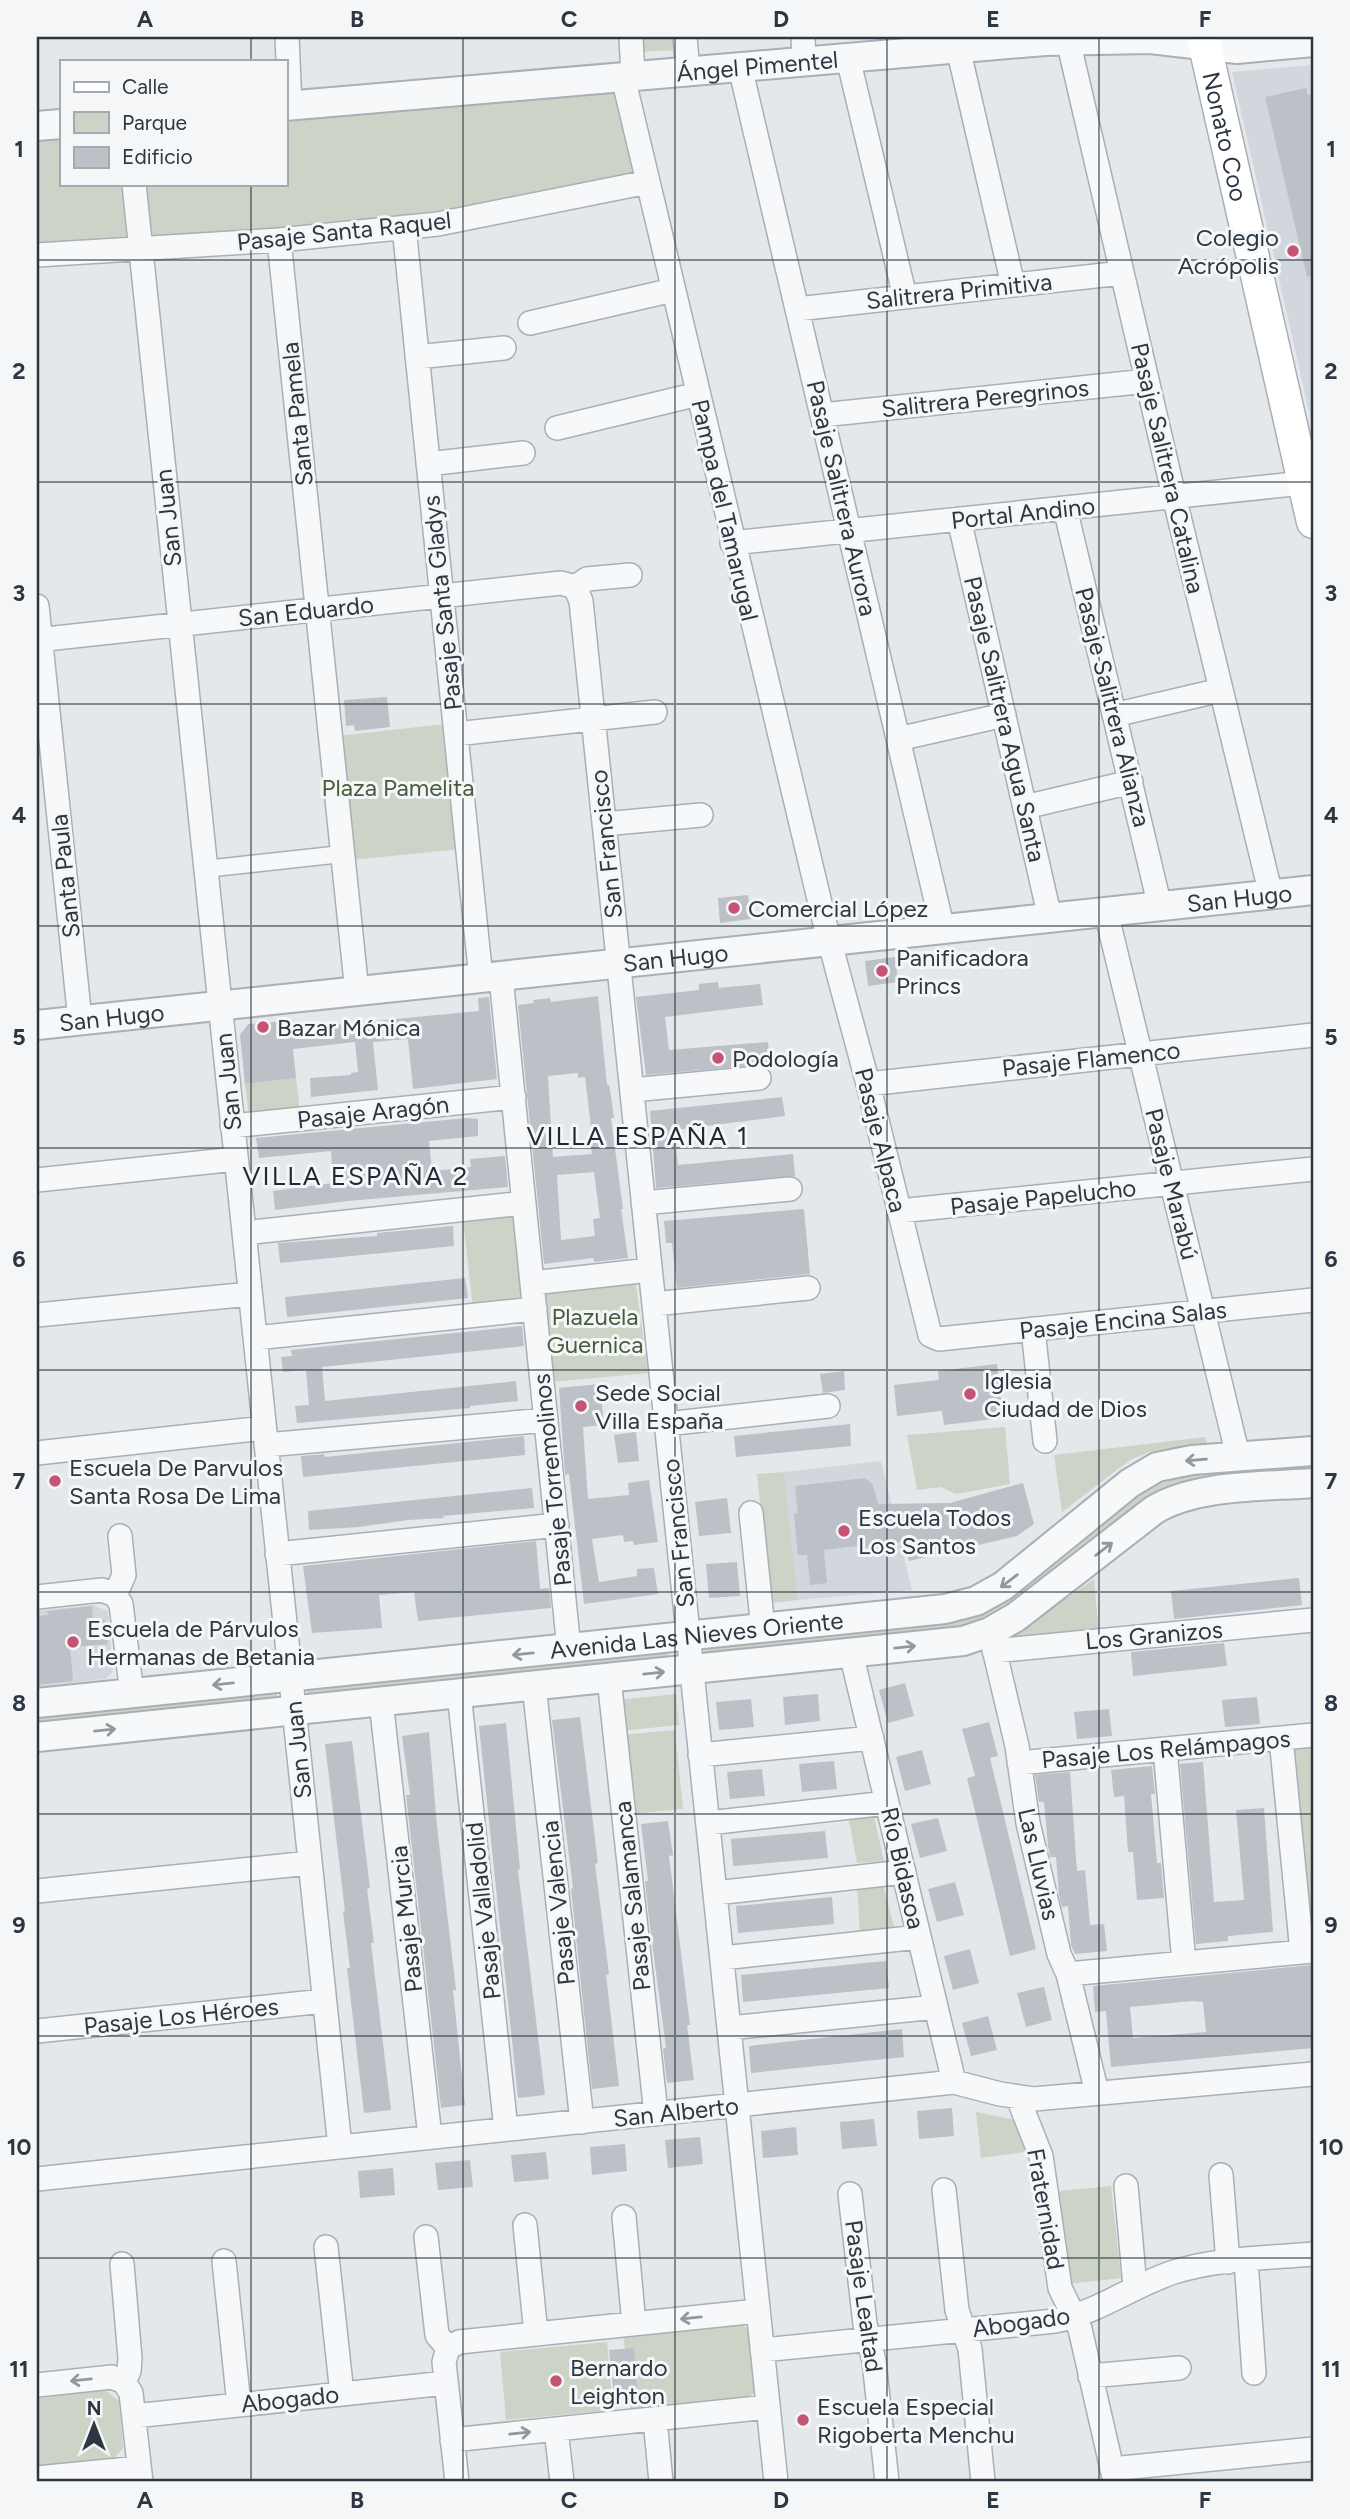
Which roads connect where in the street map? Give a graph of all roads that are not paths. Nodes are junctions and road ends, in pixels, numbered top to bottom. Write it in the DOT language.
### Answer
graph roads {
  1 [pos="287,37"];
  2 [pos="631,37"];
  3 [pos="685,37"];
  4 [pos="1052,39"];
  5 [pos="1204,41"];
  6 [pos="1313,42"];
  7 [pos="925,44"];
  8 [pos="958,48"];
  9 [pos="804,49"];
  10 [pos="848,58"];
  11 [pos="740,67"];
  12 [pos="688,72"];
  13 [pos="628,77"];
  14 [pos="288,106"];
  15 [pos="60,124"];
  16 [pos="37,126"];
  17 [pos="648,182"];
  18 [pos="134,186"];
  19 [pos="404,227"];
  20 [pos="279,240"];
  21 [pos="141,248"];
  22 [pos="37,255"];
  23 [pos="1122,273"];
  24 [pos="1013,285"];
  25 [pos="673,290"];
  26 [pos="905,297"];
  27 [pos="797,309"];
  28 [pos="530,323"];
  29 [pos="504,348"];
  30 [pos="417,357"];
  31 [pos="1147,381"];
  32 [pos="698,394"];
  33 [pos="822,415"];
  34 [pos="558,428"];
  35 [pos="523,453"];
  36 [pos="428,464"];
  37 [pos="1309,482"];
  38 [pos="1174,496"];
  39 [pos="1065,508"];
  40 [pos="959,519"];
  41 [pos="1313,522"];
  42 [pos="849,531"];
  43 [pos="732,543"];
  44 [pos="630,575"];
  45 [pos="575,587"];
  46 [pos="442,596"];
  47 [pos="316,599"];
  48 [pos="37,607"];
  49 [pos="179,624"];
  50 [pos="38,639"];
  51 [pos="1221,690"];
  52 [pos="655,712"];
  53 [pos="1004,715"];
  54 [pos="1115,715"];
  55 [pos="593,719"];
  56 [pos="456,734"];
  57 [pos="898,739"];
  58 [pos="1131,782"];
  59 [pos="1025,807"];
  60 [pos="701,815"];
  61 [pos="604,824"];
  62 [pos="342,854"];
  63 [pos="205,869"];
  64 [pos="1313,890"];
  65 [pos="1271,895"];
  66 [pos="1160,907"];
  67 [pos="1106,912"];
  68 [pos="1050,918"];
  69 [pos="943,930"];
  70 [pos="829,942"];
  71 [pos="619,965"];
  72 [pos="491,978"];
  73 [pos="357,992"];
  74 [pos="219,1006"];
  75 [pos="80,1020"];
  76 [pos="37,1025"];
  77 [pos="1313,1035"];
  78 [pos="1140,1054"];
  79 [pos="759,1078"];
  80 [pos="868,1084"];
  81 [pos="632,1090"];
  82 [pos="514,1097"];
  83 [pos="232,1126"];
  84 [pos="236,1159"];
  85 [pos="1313,1169"];
  86 [pos="37,1180"];
  87 [pos="1172,1184"];
  88 [pos="790,1189"];
  89 [pos="524,1203"];
  90 [pos="643,1203"];
  91 [pos="899,1211"];
  92 [pos="244,1233"];
  93 [pos="650,1270"];
  94 [pos="532,1283"];
  95 [pos="808,1288"];
  96 [pos="250,1294"];
  97 [pos="1313,1300"];
  98 [pos="654,1304"];
  99 [pos="535,1309"];
  100 [pos="1203,1311"];
  101 [pos="37,1315"];
  102 [pos="1033,1329"];
  103 [pos="932,1337"];
  104 [pos="255,1338"];
  105 [pos="828,1406"];
  106 [pos="546,1420"];
  107 [pos="666,1424"];
  108 [pos="265,1437"];
  109 [pos="1045,1441"];
  110 [pos="1313,1451"];
  111 [pos="37,1453"];
  112 [pos="1238,1456"];
  113 [pos="1313,1483"];
  114 [pos="751,1513"];
  115 [pos="557,1525"];
  116 [pos="120,1535"];
  117 [pos="277,1554"];
  118 [pos="115,1595"];
  119 [pos="37,1597"];
  120 [pos="1313,1620"];
  121 [pos="763,1629"];
  122 [pos="688,1637"];
  123 [pos="992,1641"];
  124 [pos="569,1649"];
  125 [pos="851,1653"];
  126 [pos="691,1669"];
  127 [pos="290,1677"];
  128 [pos="609,1678"];
  129 [pos="534,1685"];
  130 [pos="459,1693"];
  131 [pos="132,1694"];
  132 [pos="381,1701"];
  133 [pos="37,1703"];
  134 [pos="294,1710"];
  135 [pos="1313,1735"];
  136 [pos="37,1737"];
  137 [pos="872,1738"];
  138 [pos="1281,1738"];
  139 [pos="1165,1749"];
  140 [pos="700,1755"];
  141 [pos="1019,1763"];
  142 [pos="887,1803"];
  143 [pos="708,1823"];
  144 [pos="310,1863"];
  145 [pos="904,1872"];
  146 [pos="37,1891"];
  147 [pos="715,1893"];
  148 [pos="919,1937"];
  149 [pos="1308,1951"];
  150 [pos="722,1958"];
  151 [pos="1184,1963"];
  152 [pos="1068,1974"];
  153 [pos="324,2001"];
  154 [pos="936,2007"];
  155 [pos="729,2028"];
  156 [pos="37,2031"];
  157 [pos="1313,2074"];
  158 [pos="954,2082"];
  159 [pos="1097,2093"];
  160 [pos="1018,2098"];
  161 [pos="737,2105"];
  162 [pos="656,2114"];
  163 [pos="582,2122"];
  164 [pos="506,2129"];
  165 [pos="430,2137"];
  166 [pos="340,2147"];
  167 [pos="1221,2175"];
  168 [pos="37,2179"];
  169 [pos="1126,2186"];
  170 [pos="944,2190"];
  171 [pos="850,2194"];
  172 [pos="624,2217"];
  173 [pos="525,2225"];
  174 [pos="426,2237"];
  175 [pos="326,2248"];
  176 [pos="1313,2254"];
  177 [pos="224,2261"];
  178 [pos="1237,2261"];
  179 [pos="122,2264"];
  180 [pos="1135,2287"];
  181 [pos="758,2311"];
  182 [pos="634,2316"];
  183 [pos="1074,2317"];
  184 [pos="964,2330"];
  185 [pos="536,2334"];
  186 [pos="869,2339"];
  187 [pos="447,2348"];
  188 [pos="762,2350"];
  189 [pos="1179,2368"];
  190 [pos="1254,2373"];
  191 [pos="1090,2376"];
  192 [pos="124,2382"];
  193 [pos="446,2383"];
  194 [pos="37,2385"];
  195 [pos="342,2394"];
  196 [pos="239,2404"];
  197 [pos="768,2407"];
  198 [pos="134,2416"];
  199 [pos="655,2419"];
  200 [pos="556,2429"];
  201 [pos="452,2440"];
  202 [pos="1313,2449"];
  203 [pos="140,2475"];
  204 [pos="1114,2476"];
  205 [pos="37,2478"];
  206 [pos="457,2482"];
  207 [pos="562,2482"];
  208 [pos="661,2482"];
  209 [pos="776,2482"];
  210 [pos="887,2482"];
  211 [pos="983,2482"];
  1 -- 14 [label="street"];
  2 -- 13 [label="street, Pampa del Tamarugal"];
  3 -- 12 [label="street"];
  4 -- 5 [label="street, Ángel Pimentel"];
  4 -- 8 [label="street, Ángel Pimentel"];
  4 -- 23 [label="street, Pasaje Salitrera Catalina"];
  5 -- 6 [label="street, Ángel Pimentel"];
  5 -- 37 [label="main road, Nonato Coo"];
  7 -- 8 [label="street, Ángel Pimentel"];
  7 -- 10 [label="street, Ángel Pimentel"];
  8 -- 24 [label="street"];
  9 -- 10 [label="street, Ángel Pimentel"];
  9 -- 11 [label="street, Ángel Pimentel"];
  10 -- 26 [label="street"];
  11 -- 12 [label="street, Ángel Pimentel"];
  11 -- 27 [label="street, Pasaje Salitrera Aurora"];
  12 -- 13 [label="street, Ángel Pimentel"];
  13 -- 14 [label="street, Ángel Pimentel"];
  13 -- 17 [label="street, Pampa del Tamarugal"];
  15 -- 16 [label="street"];
  17 -- 19 [label="street, Pasaje Santa Raquel"];
  17 -- 25 [label="street, Pampa del Tamarugal"];
  18 -- 21 [label="street, San Juan"];
  19 -- 20 [label="street, Pasaje Santa Raquel"];
  19 -- 30 [label="street, Pasaje Santa Gladys"];
  20 -- 21 [label="street, Pasaje Santa Raquel"];
  20 -- 47 [label="street, Santa Pamela"];
  21 -- 22 [label="street, Pasaje Santa Raquel"];
  21 -- 49 [label="street, San Juan"];
  23 -- 24 [label="street, Salitrera Primitiva"];
  23 -- 31 [label="street, Pasaje Salitrera Catalina"];
  24 -- 26 [label="street, Salitrera Primitiva"];
  25 -- 28 [label="street"];
  25 -- 32 [label="street, Pampa del Tamarugal"];
  26 -- 27 [label="street, Salitrera Primitiva"];
  27 -- 33 [label="street, Pasaje Salitrera Aurora"];
  29 -- 30 [label="street"];
  30 -- 36 [label="street, Pasaje Santa Gladys"];
  31 -- 33 [label="street, Salitrera Peregrinos"];
  31 -- 38 [label="street, Pasaje Salitrera Catalina"];
  32 -- 34 [label="street"];
  32 -- 43 [label="street, Pampa del Tamarugal"];
  33 -- 42 [label="street, Pasaje Salitrera Aurora"];
  35 -- 36 [label="street"];
  36 -- 46 [label="street, Pasaje Santa Gladys"];
  37 -- 38 [label="street, Portal Andino"];
  37 -- 41 [label="main road, Nonato Coo"];
  38 -- 39 [label="street, Portal Andino"];
  38 -- 51 [label="street, Pasaje Salitrera Catalina"];
  39 -- 40 [label="street, Portal Andino"];
  39 -- 54 [label="street, Pasaje Salitrera Alianza"];
  40 -- 42 [label="street, Portal Andino"];
  40 -- 53 [label="street, Pasaje Salitrera Agua Santa"];
  42 -- 43 [label="street, Portal Andino"];
  42 -- 57 [label="street, Pasaje Salitrera Aurora"];
  43 -- 70 [label="street, Pampa del Tamarugal"];
  44 -- 45 [label="street, San Eduardo"];
  45 -- 46 [label="street, San Eduardo"];
  45 -- 55 [label="street, San Francisco"];
  46 -- 47 [label="street, San Eduardo"];
  46 -- 56 [label="street, Pasaje Santa Gladys"];
  47 -- 49 [label="street, San Eduardo"];
  47 -- 62 [label="street, Santa Pamela"];
  48 -- 50 [label="street, Santa Paula"];
  49 -- 50 [label="street, San Eduardo"];
  49 -- 63 [label="street, San Juan"];
  50 -- 75 [label="street, Santa Paula"];
  51 -- 54 [label="street"];
  51 -- 65 [label="street, Pasaje Salitrera Catalina"];
  52 -- 55 [label="street"];
  53 -- 57 [label="street"];
  53 -- 59 [label="street, Pasaje Salitrera Agua Santa"];
  54 -- 58 [label="street, Pasaje Salitrera Alianza"];
  55 -- 56 [label="street"];
  55 -- 61 [label="street, San Francisco"];
  56 -- 72 [label="street, Pasaje Santa Gladys"];
  57 -- 69 [label="street, Pasaje Salitrera Aurora"];
  58 -- 59 [label="street"];
  58 -- 66 [label="street, Pasaje Salitrera Alianza"];
  59 -- 68 [label="street, Pasaje Salitrera Agua Santa"];
  60 -- 61 [label="street"];
  61 -- 71 [label="street, San Francisco"];
  62 -- 63 [label="street"];
  62 -- 73 [label="street, Santa Pamela"];
  63 -- 74 [label="street, San Juan"];
  64 -- 65 [label="street, San Hugo"];
  65 -- 66 [label="street, San Hugo"];
  66 -- 67 [label="street, San Hugo"];
  67 -- 68 [label="street, San Hugo"];
  67 -- 78 [label="street, Pasaje Marabú"];
  68 -- 69 [label="street, San Hugo"];
  69 -- 70 [label="street, San Hugo"];
  70 -- 71 [label="street, San Hugo"];
  70 -- 80 [label="street, Pasaje Alpaca"];
  71 -- 72 [label="street, San Hugo"];
  71 -- 81 [label="street, San Francisco"];
  72 -- 73 [label="street, San Hugo"];
  72 -- 82 [label="street, Pasaje Torremolinos"];
  73 -- 74 [label="street, San Hugo"];
  74 -- 75 [label="street, San Hugo"];
  74 -- 83 [label="street, San Juan"];
  75 -- 76 [label="street, San Hugo"];
  77 -- 78 [label="street, Pasaje Flamenco"];
  78 -- 80 [label="street, Pasaje Flamenco"];
  78 -- 87 [label="street, Pasaje Marabú"];
  79 -- 81 [label="street"];
  80 -- 91 [label="street, Pasaje Alpaca"];
  81 -- 90 [label="street, San Francisco"];
  82 -- 83 [label="street, Pasaje Aragón"];
  82 -- 89 [label="street, Pasaje Torremolinos"];
  83 -- 84 [label="street, San Juan"];
  84 -- 86 [label="street"];
  84 -- 92 [label="street, San Juan"];
  85 -- 87 [label="street, Pasaje Papelucho"];
  87 -- 91 [label="street, Pasaje Papelucho"];
  87 -- 100 [label="street, Pasaje Marabú"];
  88 -- 90 [label="street"];
  89 -- 92 [label="street"];
  89 -- 94 [label="street, Pasaje Torremolinos"];
  90 -- 93 [label="street, San Francisco"];
  91 -- 103 [label="street, Pasaje Alpaca"];
  92 -- 96 [label="street, San Juan"];
  93 -- 94 [label="street"];
  93 -- 98 [label="street, San Francisco"];
  94 -- 99 [label="street, Pasaje Torremolinos"];
  95 -- 98 [label="street"];
  96 -- 101 [label="street"];
  96 -- 104 [label="street, San Juan"];
  97 -- 100 [label="street, Pasaje Encina Salas"];
  98 -- 107 [label="street, San Francisco"];
  99 -- 104 [label="street"];
  99 -- 106 [label="street, Pasaje Torremolinos"];
  100 -- 102 [label="street, Pasaje Encina Salas"];
  100 -- 112 [label="street, Pasaje Marabú"];
  102 -- 103 [label="street, Pasaje Encina Salas"];
  102 -- 109 [label="street"];
  104 -- 108 [label="street, San Juan"];
  105 -- 107 [label="street"];
  106 -- 108 [label="street"];
  106 -- 115 [label="street, Pasaje Torremolinos"];
  107 -- 122 [label="street, San Francisco"];
  108 -- 111 [label="street"];
  108 -- 117 [label="street, San Juan"];
  110 -- 112 [label="street, Avenida Las Nieves Oriente"];
  112 -- 121 [label="street, Avenida Las Nieves Oriente, one-way"];
  123 -- 113 [label="street, Avenida Las Nieves Oriente, one-way"];
  114 -- 121 [label="street"];
  115 -- 117 [label="street"];
  115 -- 124 [label="street, Pasaje Torremolinos"];
  116 -- 118 [label="street"];
  117 -- 127 [label="street, San Juan"];
  118 -- 119 [label="street"];
  118 -- 131 [label="street"];
  120 -- 123 [label="street, Los Granizos"];
  121 -- 122 [label="street, Avenida Las Nieves Oriente"];
  122 -- 124 [label="street, Avenida Las Nieves Oriente"];
  122 -- 126 [label="street, San Francisco"];
  125 -- 123 [label="street, Avenida Las Nieves Oriente, one-way"];
  123 -- 141 [label="street, Las Lluvias"];
  124 -- 127 [label="street, Avenida Las Nieves Oriente, one-way"];
  125 -- 126 [label="street, Avenida Las Nieves Oriente"];
  125 -- 137 [label="street, Río Bidasoa"];
  128 -- 126 [label="street, Avenida Las Nieves Oriente, one-way"];
  126 -- 140 [label="street, San Francisco"];
  127 -- 131 [label="street, Avenida Las Nieves Oriente, one-way"];
  127 -- 134 [label="street, San Juan"];
  128 -- 129 [label="street, Avenida Las Nieves Oriente"];
  128 -- 162 [label="street, Pasaje Salamanca"];
  129 -- 130 [label="street, Avenida Las Nieves Oriente"];
  129 -- 163 [label="street, Pasaje Valencia"];
  130 -- 132 [label="street, Avenida Las Nieves Oriente"];
  130 -- 164 [label="street, Pasaje Valladolid"];
  131 -- 133 [label="street, Avenida Las Nieves Oriente"];
  132 -- 134 [label="street, Avenida Las Nieves Oriente"];
  132 -- 165 [label="street, Pasaje Murcia"];
  136 -- 134 [label="street, Avenida Las Nieves Oriente, one-way"];
  134 -- 144 [label="street, San Juan"];
  135 -- 138 [label="street, Pasaje Los Relámpagos"];
  137 -- 140 [label="street"];
  137 -- 142 [label="street, Río Bidasoa"];
  138 -- 139 [label="street, Pasaje Los Relámpagos"];
  138 -- 149 [label="street"];
  139 -- 141 [label="street, Pasaje Los Relámpagos"];
  139 -- 151 [label="street"];
  140 -- 143 [label="street, San Francisco"];
  141 -- 152 [label="street, Las Lluvias"];
  142 -- 143 [label="street"];
  142 -- 145 [label="street, Río Bidasoa"];
  143 -- 147 [label="street, San Francisco"];
  144 -- 146 [label="street"];
  144 -- 153 [label="street, San Juan"];
  145 -- 147 [label="street"];
  145 -- 148 [label="street, Río Bidasoa"];
  147 -- 150 [label="street, San Francisco"];
  148 -- 150 [label="street"];
  148 -- 154 [label="street, Río Bidasoa"];
  149 -- 151 [label="street"];
  150 -- 155 [label="street, San Francisco"];
  151 -- 152 [label="street"];
  152 -- 159 [label="street, Las Lluvias"];
  153 -- 156 [label="street, Pasaje Los Héroes"];
  153 -- 166 [label="street, San Juan"];
  154 -- 155 [label="street"];
  154 -- 158 [label="street, Río Bidasoa"];
  155 -- 161 [label="street, San Francisco"];
  157 -- 159 [label="street, San Alberto"];
  158 -- 160 [label="street, San Alberto"];
  158 -- 161 [label="street, San Alberto"];
  159 -- 160 [label="street, San Alberto"];
  160 -- 183 [label="street, Fraternidad"];
  161 -- 162 [label="street, San Alberto"];
  161 -- 181 [label="street, San Francisco"];
  162 -- 163 [label="street, San Alberto"];
  163 -- 164 [label="street, San Alberto"];
  164 -- 165 [label="street, San Alberto"];
  165 -- 166 [label="street, San Alberto"];
  166 -- 168 [label="street, San Alberto"];
  167 -- 178 [label="street"];
  169 -- 180 [label="street"];
  170 -- 184 [label="street"];
  171 -- 186 [label="street, Pasaje Lealtad"];
  172 -- 182 [label="street"];
  173 -- 185 [label="street"];
  174 -- 187 [label="street"];
  175 -- 195 [label="street"];
  176 -- 178 [label="street, Abogado"];
  177 -- 196 [label="street"];
  178 -- 180 [label="street, Abogado"];
  178 -- 190 [label="street"];
  179 -- 192 [label="street"];
  180 -- 183 [label="street, Abogado"];
  181 -- 182 [label="street, one-way"];
  181 -- 188 [label="street, San Francisco"];
  182 -- 185 [label="street"];
  183 -- 184 [label="street, Abogado"];
  183 -- 191 [label="street, Fraternidad"];
  184 -- 186 [label="street, Abogado"];
  184 -- 211 [label="street"];
  185 -- 187 [label="street"];
  186 -- 188 [label="street, Abogado"];
  186 -- 210 [label="street, Pasaje Lealtad"];
  187 -- 193 [label="street"];
  188 -- 197 [label="street, San Francisco"];
  189 -- 191 [label="street"];
  191 -- 204 [label="street, Fraternidad"];
  192 -- 194 [label="street, one-way"];
  192 -- 198 [label="street"];
  193 -- 195 [label="street, Abogado"];
  193 -- 201 [label="street"];
  195 -- 196 [label="street, Abogado"];
  196 -- 198 [label="street, Abogado"];
  197 -- 199 [label="street"];
  197 -- 209 [label="street, San Francisco"];
  198 -- 203 [label="street"];
  199 -- 200 [label="street"];
  199 -- 208 [label="street"];
  201 -- 200 [label="street, one-way"];
  200 -- 207 [label="street"];
  201 -- 206 [label="street"];
  202 -- 204 [label="street"];
  203 -- 205 [label="street"];
}
